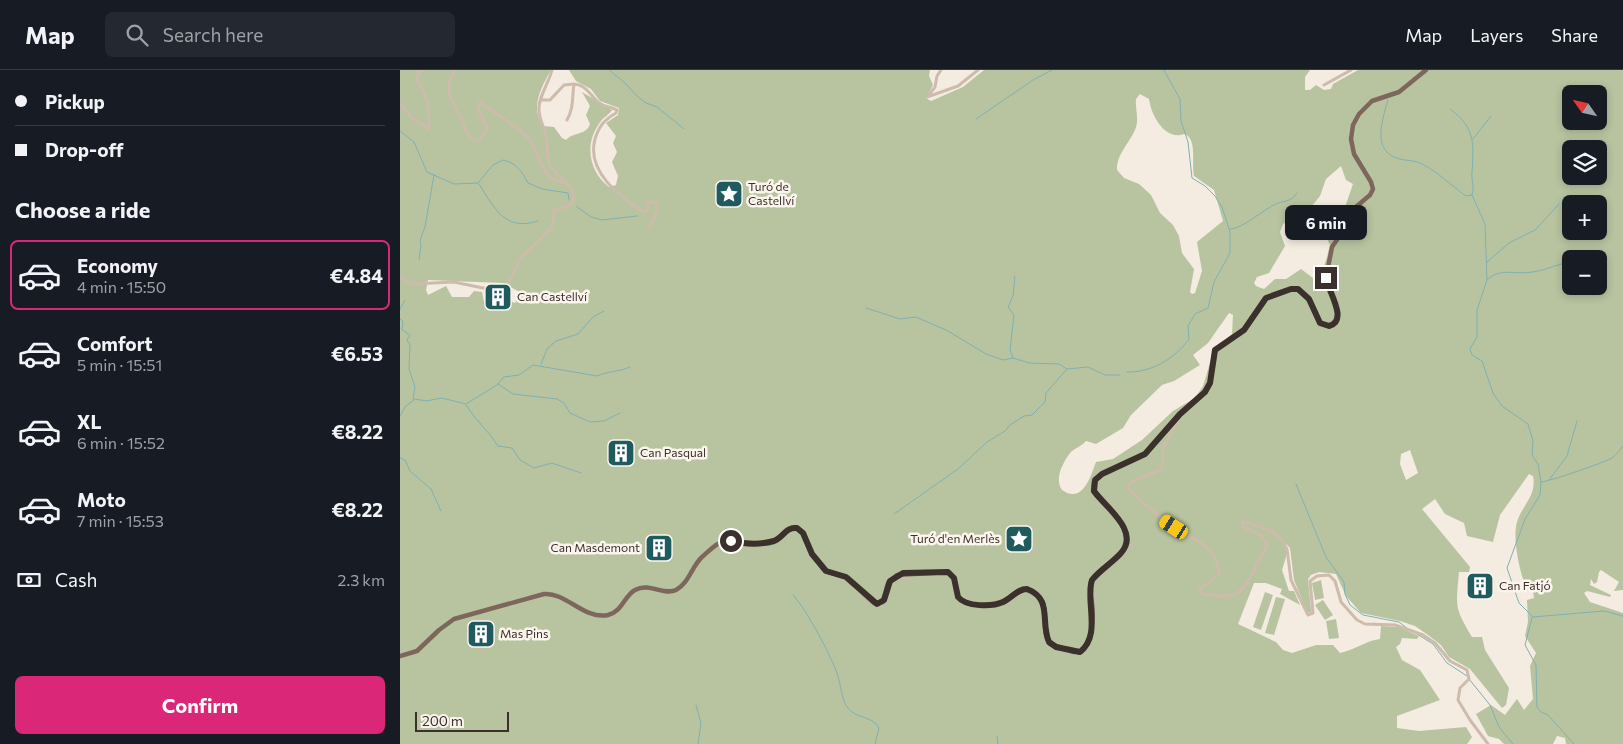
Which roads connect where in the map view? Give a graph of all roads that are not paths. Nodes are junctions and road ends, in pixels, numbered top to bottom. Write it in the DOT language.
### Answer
graph roads {
  1 [pos="424,70"];
  2 [pos="455,70"];
  3 [pos="552,70"];
  4 [pos="941,70"];
  5 [pos="978,70"];
  6 [pos="1352,70"];
  7 [pos="1426,70"];
  8 [pos="574,84"];
  9 [pos="1324,85"];
  10 [pos="541,100"];
  11 [pos="400,104"];
  12 [pos="567,120"];
  13 [pos="565,182"];
  14 [pos="649,228"];
  15 [pos="400,277"];
  16 [pos="1177,418"];
  17 [pos="400,656"];
  18 [pos="1488,744"];
  1 -- 11 [label="street"];
  2 -- 13 [label="street"];
  3 -- 10 [label="street"];
  4 -- 5 [label="street"];
  6 -- 9 [label="street"];
  7 -- 16 [label="main road"];
  8 -- 10 [label="street"];
  8 -- 12 [label="street"];
  8 -- 14 [label="street"];
  10 -- 13 [label="street"];
  13 -- 15 [label="street"];
  16 -- 17 [label="main road"];
  16 -- 18 [label="street"];
}
